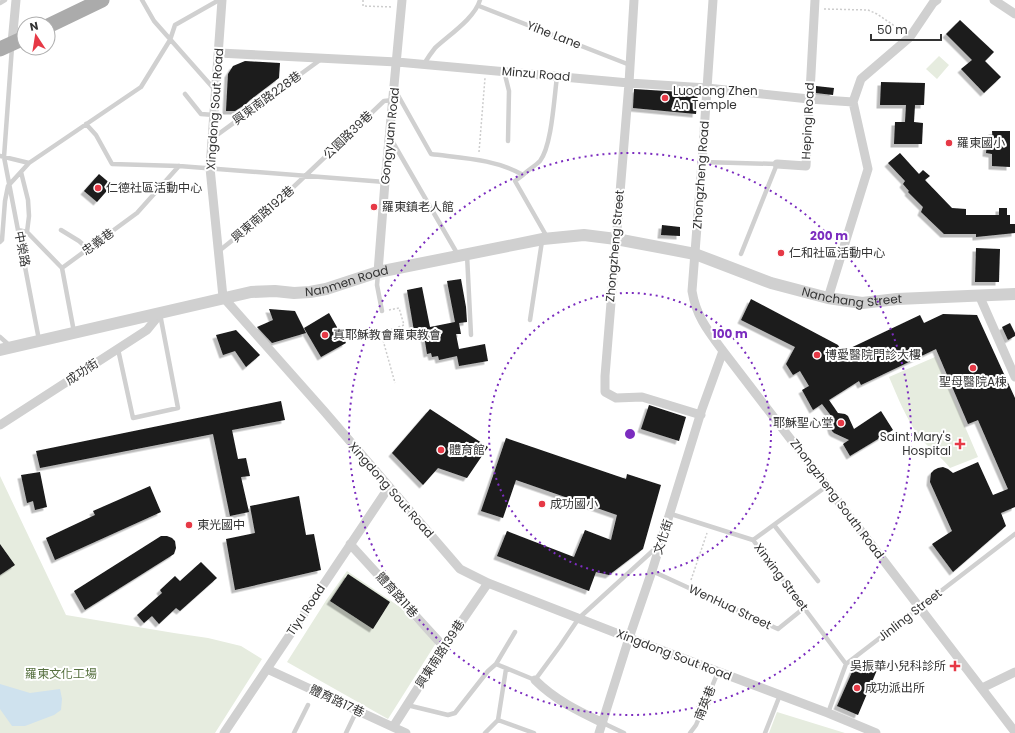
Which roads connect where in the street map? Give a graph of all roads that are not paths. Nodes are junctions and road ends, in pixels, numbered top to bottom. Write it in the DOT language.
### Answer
graph roads {
  1 [pos="5,0"];
  2 [pos="16,0"];
  3 [pos="102,0"];
  4 [pos="142,0"];
  5 [pos="219,0"];
  6 [pos="222,0"];
  7 [pos="480,0"];
  8 [pos="634,0"];
  9 [pos="713,0"];
  10 [pos="937,0"];
  11 [pos="994,0"];
  12 [pos="0,3"];
  13 [pos="402,4"];
  14 [pos="815,5"];
  15 [pos="478,6"];
  16 [pos="1015,13"];
  17 [pos="56,22"];
  18 [pos="170,40"];
  19 [pos="12,43"];
  20 [pos="218,53"];
  21 [pos="322,58"];
  22 [pos="397,62"];
  23 [pos="424,64"];
  24 [pos="630,64"];
  25 [pos="504,71"];
  26 [pos="558,76"];
  27 [pos="629,83"];
  28 [pos="707,88"];
  29 [pos="394,89"];
  30 [pos="216,91"];
  31 [pos="185,94"];
  32 [pos="809,99"];
  33 [pos="393,100"];
  34 [pos="853,102"];
  35 [pos="214,115"];
  36 [pos="86,124"];
  37 [pos="389,136"];
  38 [pos="212,139"];
  39 [pos="508,141"];
  40 [pos="2,156"];
  41 [pos="702,162"];
  42 [pos="29,163"];
  43 [pos="777,164"];
  44 [pos="178,166"];
  45 [pos="210,168"];
  46 [pos="21,172"];
  47 [pos="523,175"];
  48 [pos="306,176"];
  49 [pos="385,182"];
  50 [pos="10,184"];
  51 [pos="18,230"];
  52 [pos="61,230"];
  53 [pos="27,232"];
  54 [pos="545,239"];
  55 [pos="616,239"];
  56 [pos="0,242"];
  57 [pos="88,249"];
  58 [pos="219,251"];
  59 [pos="695,254"];
  60 [pos="741,254"];
  61 [pos="463,255"];
  62 [pos="62,268"];
  63 [pos="378,272"];
  64 [pos="1015,294"];
  65 [pos="979,295"];
  66 [pos="224,298"];
  67 [pos="828,298"];
  68 [pos="382,311"];
  69 [pos="160,314"];
  70 [pos="530,320"];
  71 [pos="74,333"];
  72 [pos="470,335"];
  73 [pos="0,337"];
  74 [pos="39,342"];
  75 [pos="6,349"];
  76 [pos="118,349"];
  77 [pos="723,351"];
  78 [pos="1015,377"];
  79 [pos="701,415"];
  80 [pos="0,425"];
  81 [pos="827,486"];
  82 [pos="389,487"];
  83 [pos="671,514"];
  84 [pos="774,525"];
  85 [pos="1015,534"];
  86 [pos="753,540"];
  87 [pos="350,544"];
  88 [pos="660,544"];
  89 [pos="652,571"];
  90 [pos="818,581"];
  91 [pos="488,583"];
  92 [pos="919,607"];
  93 [pos="804,608"];
  94 [pos="579,618"];
  95 [pos="515,632"];
  96 [pos="629,638"];
  97 [pos="444,647"];
  98 [pos="496,664"];
  99 [pos="846,664"];
  100 [pos="267,669"];
  101 [pos="506,669"];
  102 [pos="718,672"];
  103 [pos="1015,672"];
  104 [pos="535,680"];
  105 [pos="982,688"];
  106 [pos="780,695"];
  107 [pos="407,704"];
  108 [pos="308,705"];
  109 [pos="357,710"];
  110 [pos="828,713"];
  111 [pos="498,720"];
  112 [pos="603,723"];
  113 [pos="393,727"];
  114 [pos="522,731"];
  115 [pos="1015,732"];
  116 [pos="224,733"];
  117 [pos="294,733"];
  118 [pos="346,733"];
  119 [pos="406,733"];
  120 [pos="485,733"];
  121 [pos="534,733"];
  122 [pos="599,733"];
  123 [pos="624,733"];
  124 [pos="690,733"];
  125 [pos="765,733"];
  126 [pos="876,733"];
  1 -- 12 [label="lane"];
  2 -- 19 [label="street"];
  3 -- 17 [label="main road"];
  4 -- 18 [label="lane"];
  5 -- 18 [label="lane"];
  6 -- 20 [label="street, Xingdong Sout Road"];
  7 -- 15 [label="lane"];
  8 -- 24 [label="street, Zhongzheng Street"];
  9 -- 28 [label="street, Zhongzheng Road"];
  10 -- 34 [label="street"];
  11 -- 16 [label="street"];
  13 -- 22 [label="street, Gongyuan Road"];
  14 -- 32 [label="street, Heping Road"];
  15 -- 23 [label="lane"];
  15 -- 24 [label="lane, Yihe Lane"];
  18 -- 30 [label="lane"];
  18 -- 36 [label="lane"];
  19 -- 40 [label="lane, 中榮路"];
  20 -- 21 [label="street, Minzu Road"];
  20 -- 30 [label="street, Xingdong Sout Road"];
  21 -- 22 [label="street, Minzu Road"];
  21 -- 38 [label="lane, 興東南路228巷"];
  22 -- 23 [label="street, Minzu Road"];
  22 -- 29 [label="street, Gongyuan Road"];
  23 -- 25 [label="street, Minzu Road"];
  24 -- 27 [label="street, Zhongzheng Street"];
  25 -- 26 [label="street, Minzu Road"];
  25 -- 39 [label="lane"];
  26 -- 27 [label="street, Minzu Road"];
  26 -- 47 [label="lane"];
  27 -- 28 [label="street, Minzu Road"];
  27 -- 55 [label="street, Zhongzheng Street"];
  28 -- 32 [label="street, Minzu Road"];
  28 -- 41 [label="street, Zhongzheng Road"];
  29 -- 33 [label="street, Gongyuan Road"];
  29 -- 47 [label="lane"];
  30 -- 35 [label="street, Xingdong Sout Road"];
  31 -- 35 [label="lane"];
  32 -- 34 [label="street, Minzu Road"];
  32 -- 43 [label="street, Heping Road"];
  33 -- 37 [label="street, Gongyuan Road"];
  33 -- 48 [label="lane, 公園路39巷"];
  34 -- 67 [label="street"];
  35 -- 38 [label="street, Xingdong Sout Road"];
  36 -- 42 [label="lane"];
  36 -- 44 [label="lane"];
  37 -- 49 [label="street, Gongyuan Road"];
  37 -- 61 [label="lane"];
  38 -- 45 [label="street, Xingdong Sout Road"];
  40 -- 42 [label="lane"];
  40 -- 50 [label="lane, 中榮路"];
  41 -- 43 [label="lane"];
  41 -- 59 [label="street, Zhongzheng Road"];
  42 -- 46 [label="lane"];
  43 -- 60 [label="lane"];
  44 -- 45 [label="lane"];
  44 -- 57 [label="lane, 忠義巷"];
  45 -- 48 [label="lane"];
  45 -- 58 [label="street, Xingdong Sout Road"];
  46 -- 50 [label="lane"];
  46 -- 53 [label="lane"];
  47 -- 54 [label="lane"];
  48 -- 49 [label="lane"];
  48 -- 58 [label="lane, 興東南路192巷"];
  49 -- 63 [label="street, Gongyuan Road"];
  50 -- 51 [label="lane, 中榮路"];
  50 -- 56 [label="lane"];
  51 -- 53 [label="lane"];
  51 -- 74 [label="lane, 中榮路"];
  52 -- 57 [label="lane"];
  53 -- 62 [label="lane"];
  54 -- 55 [label="street, Nanmen Road"];
  54 -- 61 [label="street, Nanmen Road"];
  54 -- 70 [label="lane"];
  55 -- 59 [label="street, Nanmen Road"];
  55 -- 79 [label="street, Zhongzheng Street"];
  57 -- 62 [label="lane, 忠義巷"];
  58 -- 66 [label="street, Xingdong Sout Road"];
  59 -- 67 [label="street, Nanchang Street"];
  59 -- 77 [label="street, Zhongzheng South Road"];
  61 -- 63 [label="street, Nanmen Road"];
  61 -- 72 [label="lane"];
  62 -- 71 [label="lane"];
  63 -- 66 [label="street, Nanmen Road"];
  63 -- 68 [label="lane"];
  64 -- 65 [label="street, Nanchang Street"];
  65 -- 67 [label="street, Nanchang Street"];
  65 -- 78 [label="street"];
  66 -- 69 [label="street, Nanmen Road"];
  66 -- 82 [label="street, Xingdong Sout Road"];
  69 -- 71 [label="street, Nanmen Road"];
  69 -- 76 [label="street, 成功街"];
  69 -- 76 [label="lane"];
  71 -- 74 [label="street, Nanmen Road"];
  73 -- 75 [label="lane"];
  74 -- 75 [label="street, Nanmen Road"];
  76 -- 80 [label="street, 成功街"];
  77 -- 79 [label="street, 文化街"];
  77 -- 81 [label="street, Zhongzheng South Road"];
  79 -- 83 [label="street, 文化街"];
  81 -- 84 [label="lane"];
  81 -- 92 [label="street, Zhongzheng South Road"];
  82 -- 87 [label="street, Tiyu Road"];
  82 -- 91 [label="street, Xingdong Sout Road"];
  83 -- 86 [label="lane, Xinxing Street"];
  83 -- 88 [label="street, 文化街"];
  84 -- 86 [label="lane"];
  84 -- 90 [label="lane"];
  85 -- 92 [label="lane, Jinling Street"];
  86 -- 93 [label="lane, Xinxing Street"];
  87 -- 97 [label="street, 體育路11巷"];
  87 -- 100 [label="street, Tiyu Road"];
  88 -- 89 [label="street, 文化街"];
  88 -- 94 [label="lane"];
  89 -- 93 [label="lane, WenHua Street"];
  89 -- 96 [label="street, 文化街"];
  91 -- 94 [label="street, Xingdong Sout Road"];
  91 -- 97 [label="street, 興東南路139巷"];
  92 -- 99 [label="lane, Jinling Street"];
  92 -- 105 [label="street, Zhongzheng South Road"];
  93 -- 99 [label="lane, Xinxing Street"];
  94 -- 96 [label="street, Xingdong Sout Road"];
  94 -- 104 [label="lane"];
  95 -- 98 [label="lane"];
  96 -- 102 [label="street, Xingdong Sout Road"];
  96 -- 112 [label="street, 文化街"];
  97 -- 107 [label="street, 興東南路139巷"];
  98 -- 101 [label="lane"];
  98 -- 107 [label="lane"];
  99 -- 110 [label="lane"];
  100 -- 109 [label="street, 體育路17巷"];
  100 -- 116 [label="street, Tiyu Road"];
  101 -- 104 [label="lane"];
  101 -- 111 [label="lane"];
  102 -- 106 [label="street, Xingdong Sout Road"];
  102 -- 124 [label="lane, 南英巷"];
  103 -- 105 [label="street"];
  104 -- 112 [label="street"];
  105 -- 115 [label="street, Zhongzheng South Road"];
  106 -- 110 [label="street, Xingdong Sout Road"];
  106 -- 125 [label="lane"];
  107 -- 113 [label="street, 興東南路139巷"];
  108 -- 117 [label="lane"];
  109 -- 113 [label="street, 體育路17巷"];
  109 -- 118 [label="lane"];
  110 -- 126 [label="street, Xingdong Sout Road"];
  111 -- 114 [label="lane"];
  111 -- 120 [label="lane"];
  112 -- 122 [label="street, 文化街"];
  112 -- 123 [label="lane"];
  113 -- 119 [label="street, 體育路17巷"];
  114 -- 121 [label="lane"];
}
